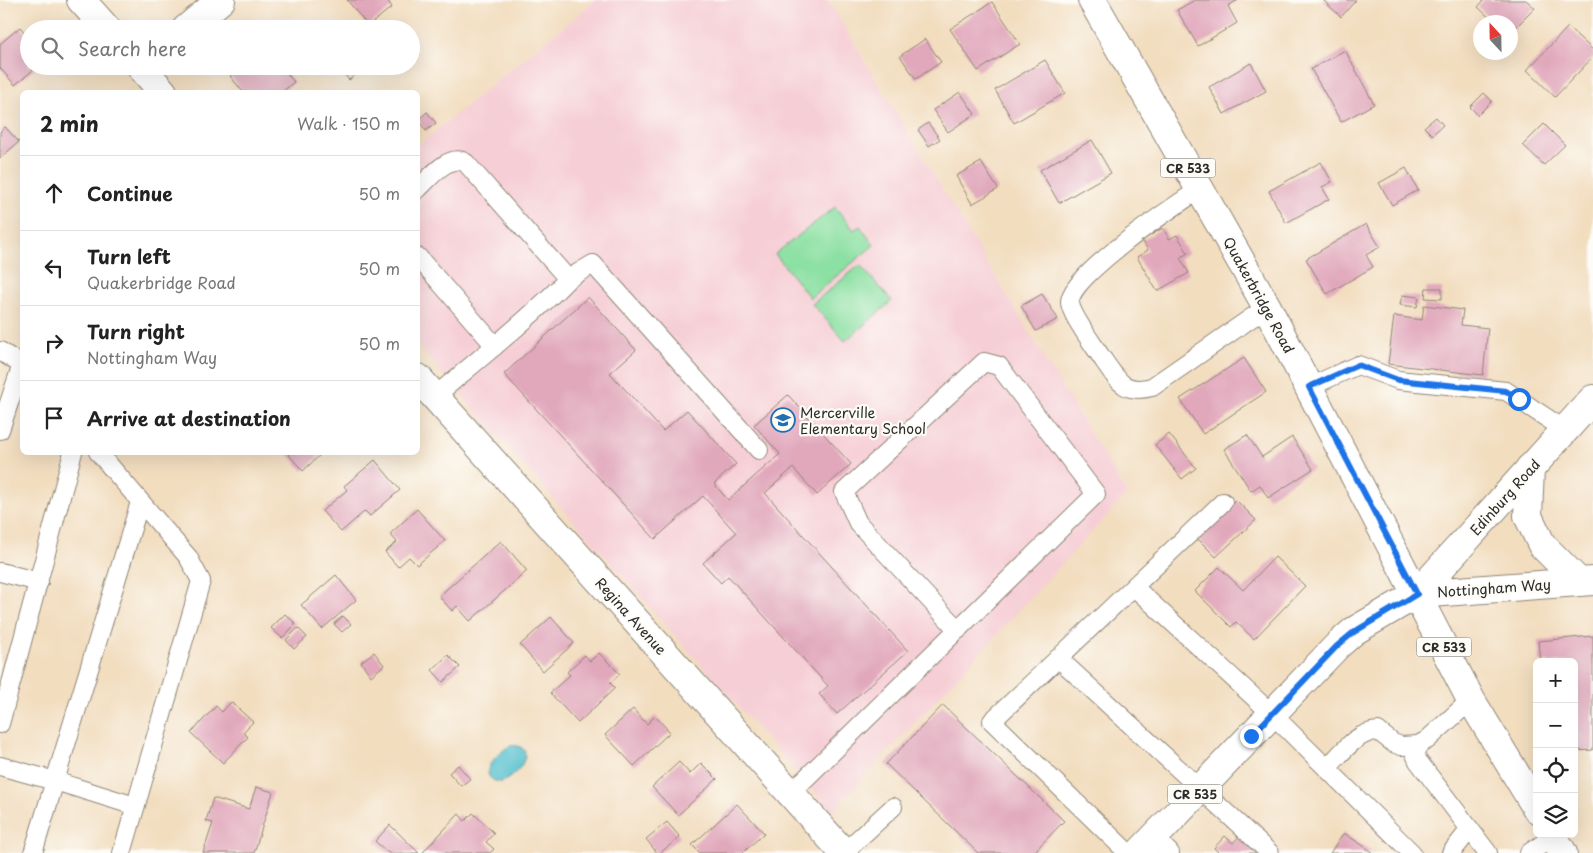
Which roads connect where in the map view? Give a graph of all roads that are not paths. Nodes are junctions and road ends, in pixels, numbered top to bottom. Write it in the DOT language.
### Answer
graph roads {
  1 [pos="81,0"];
  2 [pos="220,0"];
  3 [pos="1092,0"];
  4 [pos="99,20"];
  5 [pos="197,20"];
  6 [pos="148,75"];
  7 [pos="161,90"];
  8 [pos="420,187"];
  9 [pos="1200,189"];
  10 [pos="420,259"];
  11 [pos="568,279"];
  12 [pos="1267,307"];
  13 [pos="495,346"];
  14 [pos="0,351"];
  15 [pos="20,363"];
  16 [pos="20,370"];
  17 [pos="426,387"];
  18 [pos="1309,387"];
  19 [pos="1593,399"];
  20 [pos="0,430"];
  21 [pos="1565,430"];
  22 [pos="759,450"];
  23 [pos="72,455"];
  24 [pos="101,455"];
  25 [pos="1530,468"];
  26 [pos="140,502"];
  27 [pos="1223,502"];
  28 [pos="0,572"];
  29 [pos="1586,581"];
  30 [pos="38,582"];
  31 [pos="1134,587"];
  32 [pos="1417,594"];
  33 [pos="958,630"];
  34 [pos="1058,658"];
  35 [pos="1471,700"];
  36 [pos="1272,714"];
  37 [pos="0,724"];
  38 [pos="1418,745"];
  39 [pos="0,766"];
  40 [pos="1327,768"];
  41 [pos="55,781"];
  42 [pos="1200,789"];
  43 [pos="790,793"];
  44 [pos="1533,802"];
  45 [pos="136,806"];
  46 [pos="893,807"];
  47 [pos="1470,829"];
  48 [pos="1556,841"];
  49 [pos="1155,848"];
  50 [pos="32,853"];
  51 [pos="122,853"];
  52 [pos="844,853"];
  53 [pos="1128,853"];
  54 [pos="1270,853"];
  55 [pos="1412,853"];
  56 [pos="1451,853"];
  57 [pos="1488,853"];
  58 [pos="1529,853"];
  1 -- 4 [label="main road"];
  2 -- 5 [label="main road"];
  3 -- 9 [label="main road, Quakerbridge Road / CR 533"];
  6 -- 7 [label="main road"];
  8 -- 11 [label="lane"];
  9 -- 12 [label="main road, Quakerbridge Road / CR 533"];
  9 -- 12 [label="lane"];
  10 -- 13 [label="lane"];
  11 -- 13 [label="lane"];
  11 -- 22 [label="lane"];
  12 -- 18 [label="main road, Quakerbridge Road / CR 533"];
  13 -- 17 [label="lane"];
  14 -- 15 [label="lane"];
  16 -- 20 [label="lane"];
  17 -- 43 [label="main road, Regina Avenue"];
  18 -- 21 [label="lane"];
  18 -- 32 [label="main road, Quakerbridge Road / CR 533"];
  19 -- 21 [label="main road, Edinburg Road / CR 535"];
  21 -- 25 [label="main road, Edinburg Road / CR 535"];
  23 -- 30 [label="lane"];
  24 -- 26 [label="lane"];
  25 -- 29 [label="main road"];
  25 -- 32 [label="main road, Edinburg Road / CR 535"];
  26 -- 41 [label="lane"];
  26 -- 45 [label="lane"];
  27 -- 31 [label="lane"];
  28 -- 30 [label="lane"];
  29 -- 32 [label="main road, Nottingham Way"];
  30 -- 37 [label="lane"];
  31 -- 34 [label="lane"];
  31 -- 36 [label="lane"];
  32 -- 35 [label="main road, CR 533"];
  32 -- 36 [label="main road, Nottingham Way / CR 535"];
  33 -- 33 [label="lane"];
  33 -- 43 [label="lane"];
  34 -- 42 [label="lane"];
  34 -- 53 [label="lane"];
  35 -- 38 [label="lane"];
  35 -- 44 [label="main road, CR 533"];
  36 -- 40 [label="lane"];
  36 -- 42 [label="main road, Nottingham Way / CR 535"];
  38 -- 40 [label="lane"];
  38 -- 47 [label="lane"];
  39 -- 41 [label="lane"];
  40 -- 55 [label="lane"];
  41 -- 45 [label="lane"];
  41 -- 50 [label="lane"];
  42 -- 49 [label="main road, Nottingham Way / CR 535"];
  42 -- 54 [label="lane"];
  43 -- 52 [label="main road, Regina Avenue"];
  45 -- 51 [label="lane"];
  46 -- 52 [label="lane"];
  47 -- 56 [label="lane"];
  47 -- 57 [label="lane"];
  48 -- 58 [label="lane"];
}
